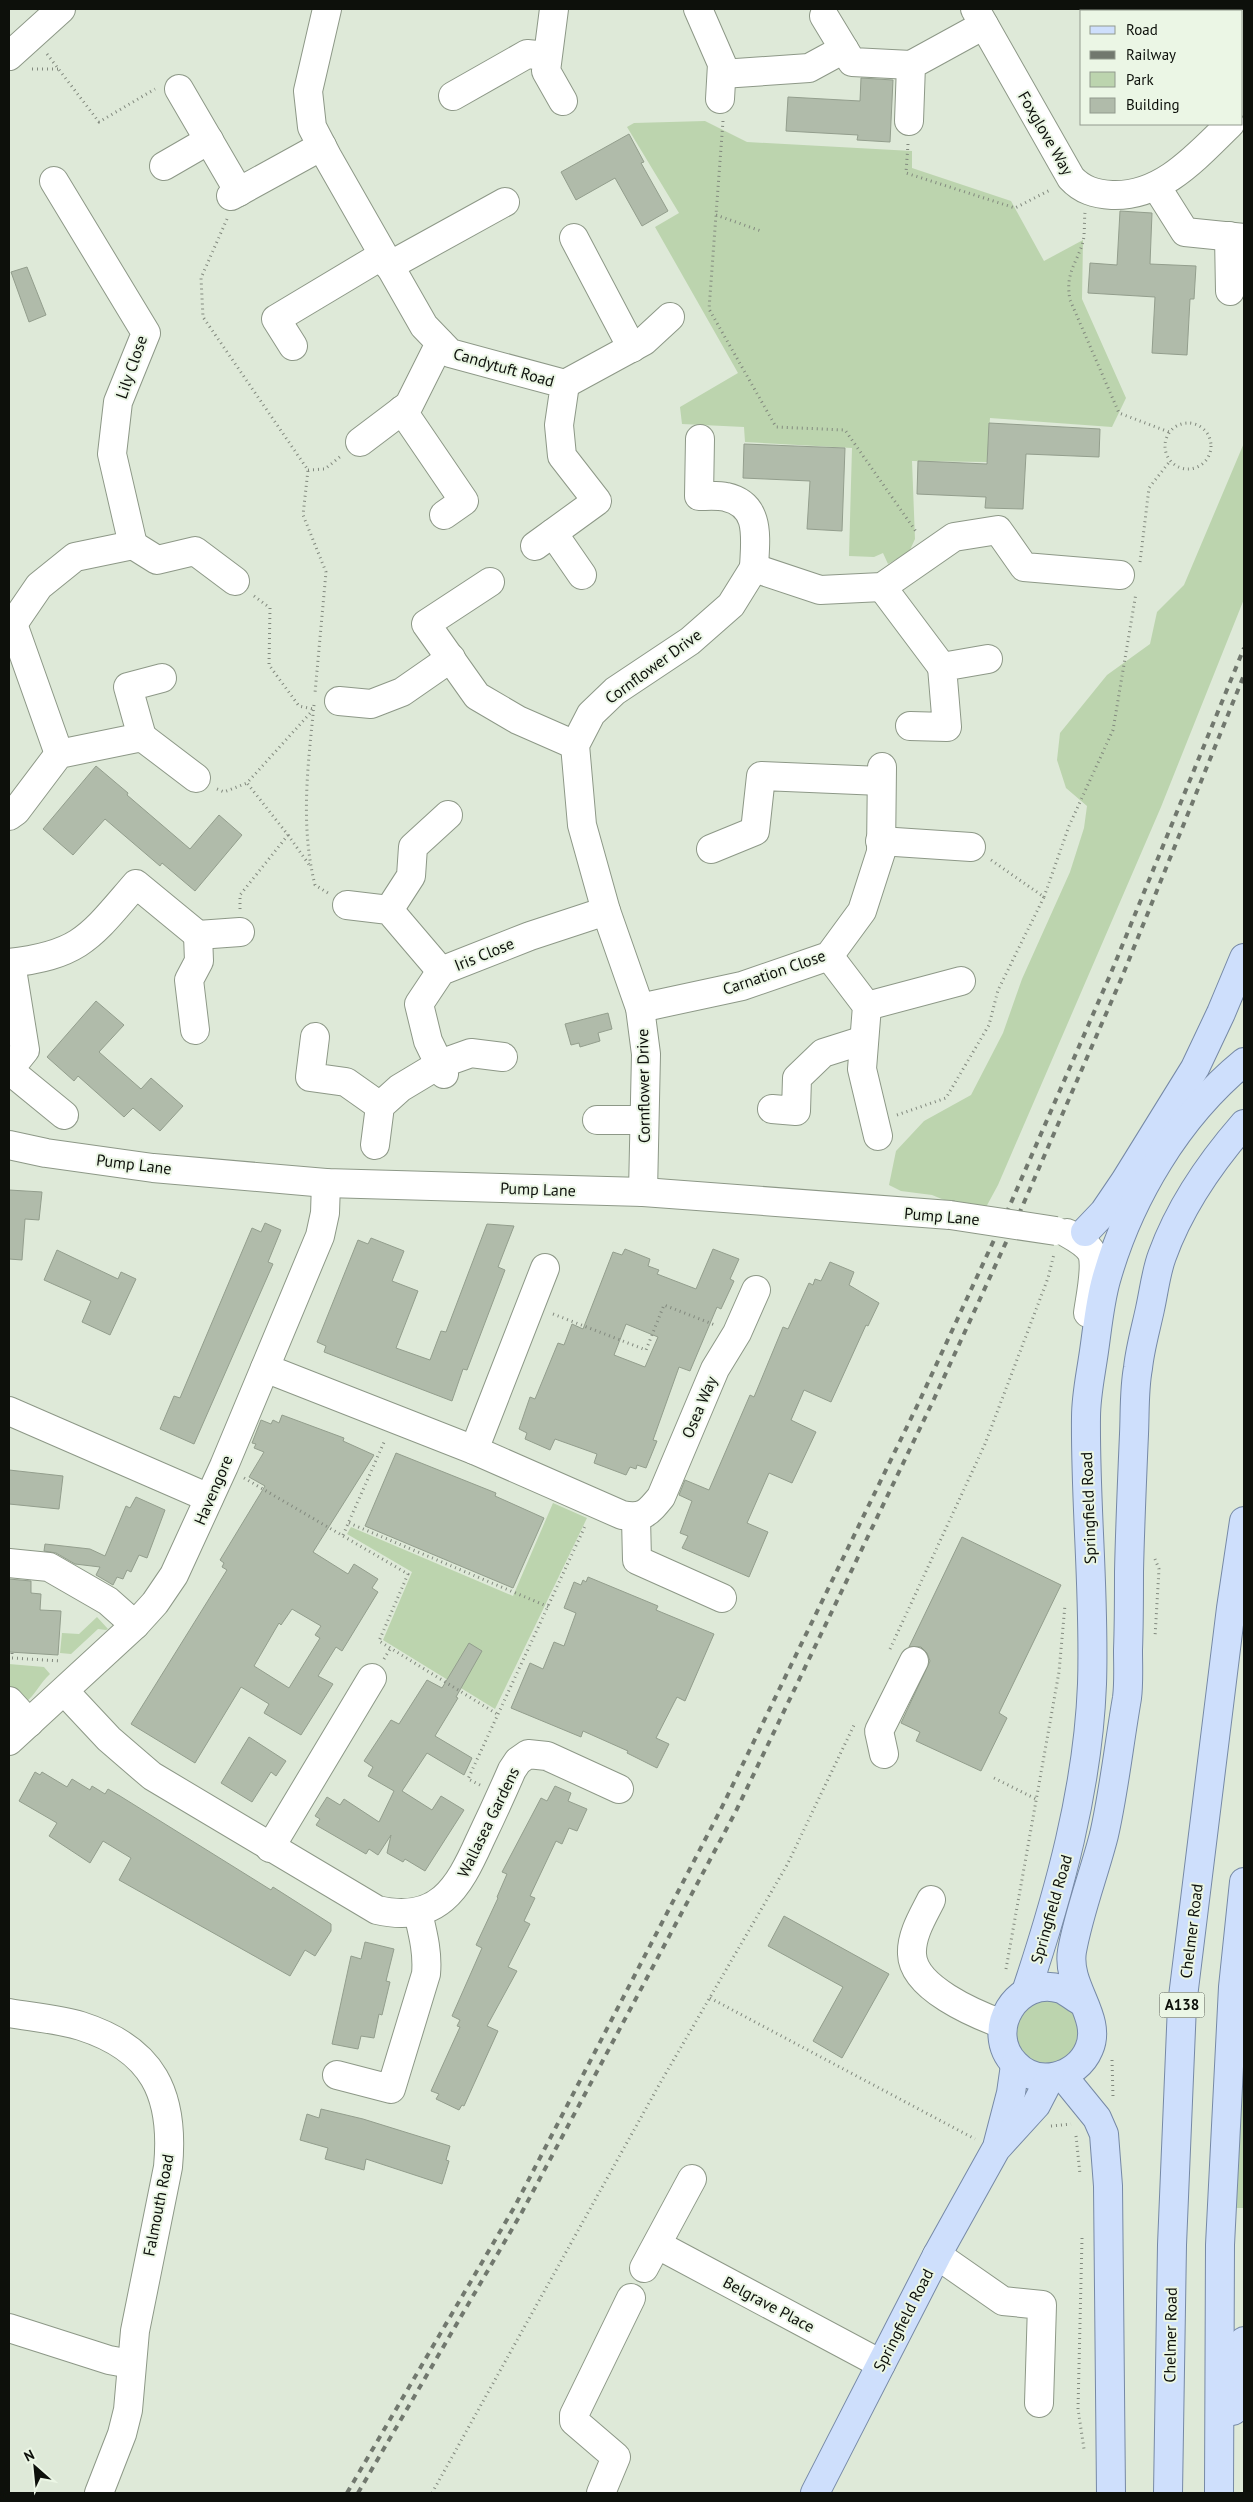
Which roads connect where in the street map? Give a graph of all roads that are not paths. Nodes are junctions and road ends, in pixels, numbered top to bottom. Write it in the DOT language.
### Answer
graph roads {
  1 [pos="61,9"];
  2 [pos="327,9"];
  3 [pos="554,9"];
  4 [pos="698,9"];
  5 [pos="824,16"];
  6 [pos="980,17"];
  7 [pos="844,49"];
  8 [pos="547,56"];
  9 [pos="16,62"];
  10 [pos="911,65"];
  11 [pos="179,89"];
  12 [pos="453,96"];
  13 [pos="564,101"];
  14 [pos="909,121"];
  15 [pos="1231,125"];
  16 [pos="210,140"];
  17 [pos="322,146"];
  18 [pos="164,166"];
  19 [pos="54,181"];
  20 [pos="1156,186"];
  21 [pos="505,202"];
  22 [pos="1236,237"];
  23 [pos="574,238"];
  24 [pos="386,260"];
  25 [pos="1230,292"];
  26 [pos="670,317"];
  27 [pos="440,343"];
  28 [pos="293,346"];
  29 [pos="632,348"];
  30 [pos="565,384"];
  31 [pos="402,410"];
  32 [pos="700,439"];
  33 [pos="360,442"];
  34 [pos="444,515"];
  35 [pos="133,545"];
  36 [pos="754,568"];
  37 [pos="582,575"];
  38 [pos="1132,576"];
  39 [pos="235,581"];
  40 [pos="490,582"];
  41 [pos="882,587"];
  42 [pos="11,624"];
  43 [pos="451,658"];
  44 [pos="988,660"];
  45 [pos="942,667"];
  46 [pos="162,678"];
  47 [pos="339,701"];
  48 [pos="910,726"];
  49 [pos="142,737"];
  50 [pos="575,745"];
  51 [pos="59,754"];
  52 [pos="196,778"];
  53 [pos="448,815"];
  54 [pos="9,816"];
  55 [pos="880,841"];
  56 [pos="972,847"];
  57 [pos="711,849"];
  58 [pos="347,905"];
  59 [pos="389,910"];
  60 [pos="606,911"];
  61 [pos="240,932"];
  62 [pos="198,935"];
  63 [pos="830,956"];
  64 [pos="1244,958"];
  65 [pos="10,963"];
  66 [pos="442,971"];
  67 [pos="961,981"];
  68 [pos="868,1006"];
  69 [pos="640,1008"];
  70 [pos="195,1030"];
  71 [pos="315,1037"];
  72 [pos="864,1040"];
  73 [pos="503,1057"];
  74 [pos="1244,1062"];
  75 [pos="1194,1068"];
  76 [pos="442,1069"];
  77 [pos="380,1106"];
  78 [pos="772,1109"];
  79 [pos="64,1115"];
  80 [pos="597,1120"];
  81 [pos="644,1120"];
  82 [pos="1244,1124"];
  83 [pos="878,1136"];
  84 [pos="9,1145"];
  85 [pos="375,1145"];
  86 [pos="1161,1158"];
  87 [pos="326,1183"];
  88 [pos="643,1192"];
  89 [pos="1134,1203"];
  90 [pos="1067,1232"];
  91 [pos="545,1268"];
  92 [pos="756,1290"];
  93 [pos="265,1368"];
  94 [pos="1086,1406"];
  95 [pos="9,1411"];
  96 [pos="474,1450"];
  97 [pos="209,1498"];
  98 [pos="636,1518"];
  99 [pos="1244,1521"];
  100 [pos="9,1563"];
  101 [pos="722,1598"];
  102 [pos="135,1625"];
  103 [pos="914,1661"];
  104 [pos="372,1678"];
  105 [pos="65,1692"];
  106 [pos="9,1701"];
  107 [pos="29,1723"];
  108 [pos="9,1741"];
  109 [pos="884,1754"];
  110 [pos="619,1789"];
  111 [pos="270,1848"];
  112 [pos="1244,1882"];
  113 [pos="931,1900"];
  114 [pos="418,1913"];
  115 [pos="1026,1992"];
  116 [pos="1082,2002"];
  117 [pos="9,2013"];
  118 [pos="1002,2024"];
  119 [pos="1015,2065"];
  120 [pos="338,2075"];
  121 [pos="1056,2077"];
  122 [pos="996,2149"];
  123 [pos="692,2179"];
  124 [pos="936,2256"];
  125 [pos="631,2298"];
  126 [pos="9,2328"];
  127 [pos="1244,2341"];
  128 [pos="131,2364"];
  129 [pos="881,2364"];
  130 [pos="1039,2403"];
  131 [pos="99,2493"];
  132 [pos="601,2493"];
  133 [pos="815,2493"];
  134 [pos="1112,2493"];
  135 [pos="1168,2493"];
  136 [pos="1220,2493"];
  1 -- 9 [label="street"];
  2 -- 17 [label="street, Candytuft Road"];
  3 -- 8 [label="street"];
  4 -- 7 [label="street"];
  5 -- 7 [label="street"];
  6 -- 10 [label="street"];
  6 -- 20 [label="street, Foxglove Way"];
  7 -- 10 [label="street"];
  8 -- 12 [label="street"];
  8 -- 13 [label="street"];
  10 -- 14 [label="street"];
  11 -- 16 [label="street"];
  15 -- 20 [label="street, Foxglove Way"];
  16 -- 17 [label="street"];
  16 -- 18 [label="street"];
  17 -- 24 [label="street, Candytuft Road"];
  19 -- 35 [label="street, Lily Close"];
  20 -- 22 [label="street"];
  21 -- 24 [label="street"];
  22 -- 25 [label="street"];
  23 -- 29 [label="street"];
  24 -- 27 [label="street, Candytuft Road"];
  24 -- 28 [label="street"];
  26 -- 29 [label="street"];
  27 -- 30 [label="street, Candytuft Road"];
  27 -- 31 [label="street"];
  29 -- 30 [label="street"];
  30 -- 37 [label="street, Candytuft Road"];
  31 -- 33 [label="street"];
  31 -- 34 [label="street"];
  32 -- 36 [label="street"];
  35 -- 39 [label="street"];
  35 -- 42 [label="street"];
  36 -- 41 [label="street"];
  36 -- 50 [label="street, Cornflower Drive"];
  38 -- 41 [label="street"];
  40 -- 43 [label="street"];
  41 -- 45 [label="street"];
  42 -- 51 [label="street"];
  43 -- 47 [label="street"];
  43 -- 50 [label="street"];
  44 -- 45 [label="street"];
  45 -- 48 [label="street"];
  46 -- 49 [label="street"];
  49 -- 51 [label="street"];
  49 -- 52 [label="street"];
  50 -- 60 [label="street, Cornflower Drive"];
  51 -- 54 [label="street"];
  53 -- 59 [label="street"];
  55 -- 56 [label="street"];
  55 -- 57 [label="street, Carnation Close"];
  55 -- 63 [label="street, Carnation Close"];
  58 -- 59 [label="street"];
  59 -- 66 [label="street"];
  60 -- 66 [label="street, Iris Close"];
  60 -- 69 [label="street, Cornflower Drive"];
  61 -- 62 [label="street"];
  62 -- 65 [label="street"];
  62 -- 70 [label="street"];
  63 -- 68 [label="street"];
  63 -- 69 [label="street, Carnation Close"];
  64 -- 75 [label="main road"];
  65 -- 79 [label="street"];
  66 -- 76 [label="street, Iris Close"];
  67 -- 68 [label="street"];
  68 -- 72 [label="street"];
  69 -- 81 [label="street, Cornflower Drive"];
  71 -- 77 [label="street"];
  72 -- 78 [label="street"];
  72 -- 83 [label="street"];
  73 -- 76 [label="street"];
  74 -- 86 [label="main road, Springfield Road"];
  75 -- 86 [label="main road"];
  75 -- 90 [label="main road"];
  76 -- 77 [label="street"];
  77 -- 85 [label="street"];
  80 -- 81 [label="street"];
  81 -- 88 [label="street, Cornflower Drive"];
  82 -- 116 [label="main road, Springfield Road"];
  84 -- 87 [label="street, Pump Lane"];
  86 -- 89 [label="main road, Springfield Road"];
  87 -- 88 [label="street, Pump Lane"];
  87 -- 93 [label="street, Havengore"];
  88 -- 90 [label="street, Pump Lane, bridge"];
  89 -- 90 [label="street"];
  89 -- 94 [label="main road, Springfield Road"];
  90 -- 94 [label="street, Pump Lane"];
  91 -- 96 [label="street"];
  92 -- 98 [label="street, Osea Way"];
  93 -- 96 [label="street"];
  93 -- 97 [label="street, Havengore"];
  94 -- 115 [label="main road, Springfield Road"];
  95 -- 97 [label="street"];
  96 -- 98 [label="street"];
  97 -- 102 [label="street, Havengore"];
  98 -- 101 [label="street"];
  99 -- 135 [label="main road, Chelmer Road / A138"];
  100 -- 102 [label="street"];
  102 -- 105 [label="street, Havengore"];
  103 -- 109 [label="street"];
  104 -- 111 [label="street"];
  105 -- 107 [label="street, Havengore"];
  105 -- 111 [label="street, Wallasea Gardens"];
  106 -- 107 [label="street"];
  107 -- 108 [label="street, Havengore"];
  110 -- 114 [label="street, Wallasea Gardens"];
  111 -- 114 [label="street, Wallasea Gardens"];
  112 -- 136 [label="main road"];
  113 -- 118 [label="street"];
  114 -- 120 [label="street"];
  115 -- 116 [label="main road, Springfield Road"];
  115 -- 118 [label="main road, Springfield Road"];
  116 -- 121 [label="main road, Springfield Road"];
  117 -- 128 [label="street, Falmouth Road"];
  118 -- 119 [label="main road"];
  119 -- 121 [label="main road"];
  119 -- 122 [label="main road, Springfield Road"];
  121 -- 122 [label="main road, Springfield Road"];
  121 -- 134 [label="main road"];
  122 -- 124 [label="main road, Springfield Road"];
  123 -- 129 [label="street, Belgrave Place"];
  124 -- 129 [label="main road, Springfield Road"];
  124 -- 130 [label="street"];
  125 -- 132 [label="street"];
  126 -- 128 [label="street"];
  127 -- 136 [label="main road"];
  128 -- 131 [label="street, Falmouth Road"];
  129 -- 133 [label="main road, Springfield Road"];
}
